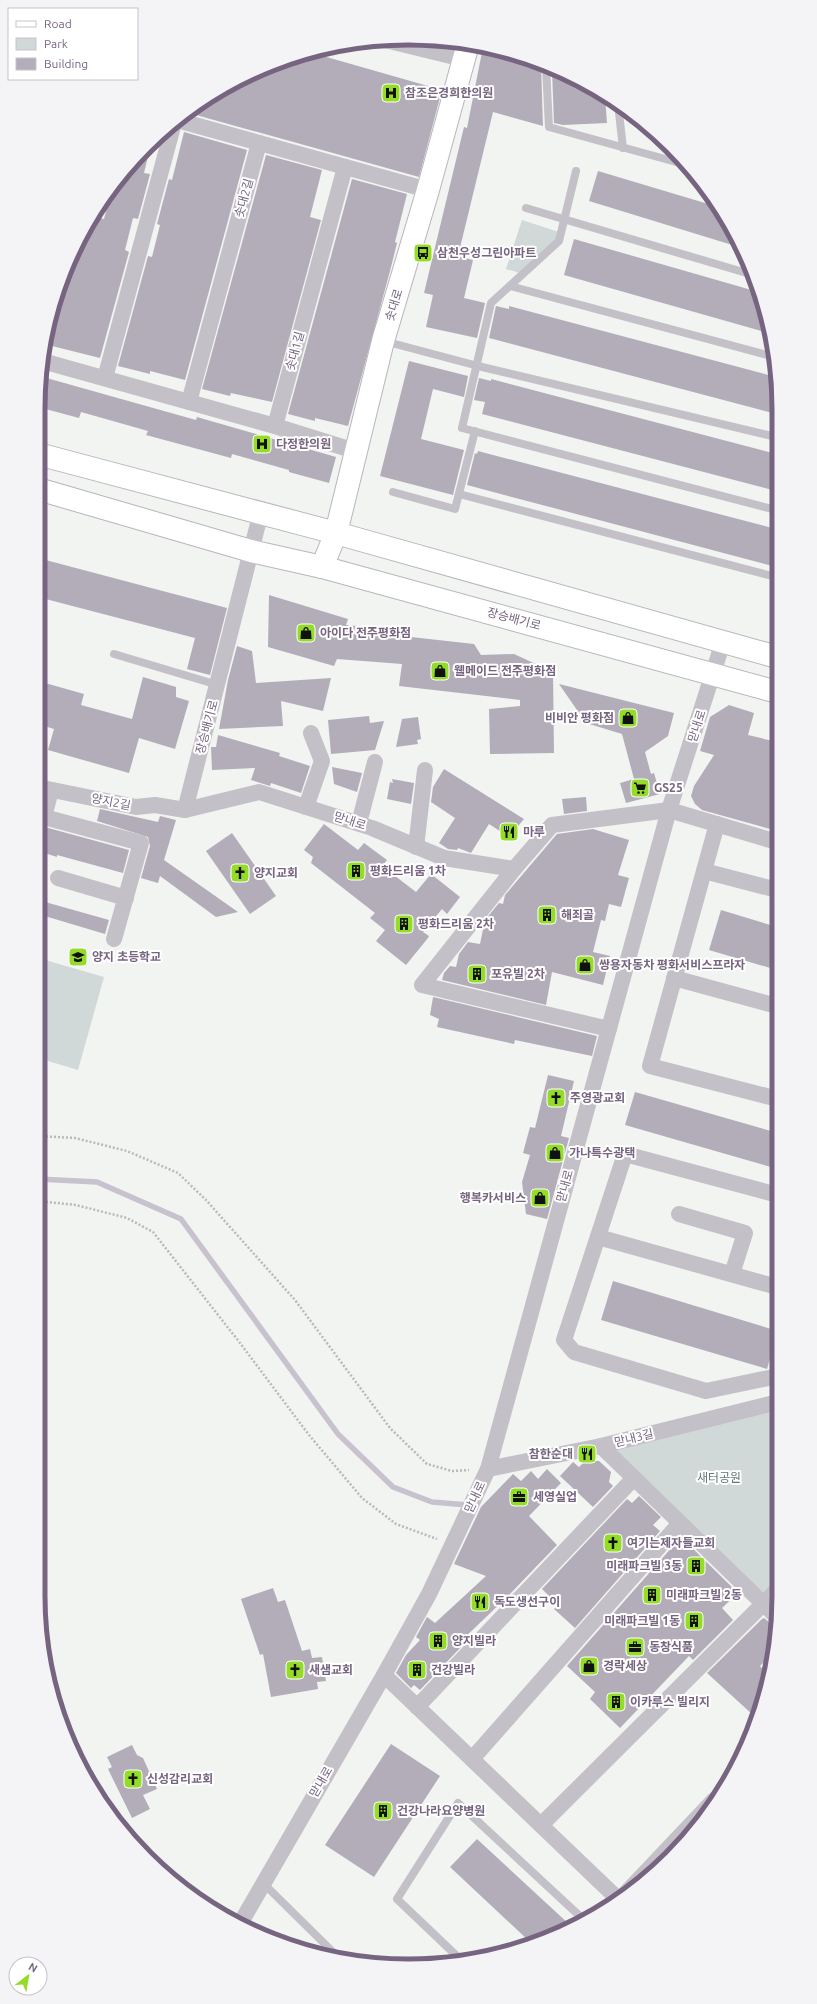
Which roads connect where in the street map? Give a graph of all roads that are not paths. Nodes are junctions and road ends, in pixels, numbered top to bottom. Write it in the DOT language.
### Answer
graph roads {
  1 [pos="425,46"];
  2 [pos="466,52"];
  3 [pos="546,72"];
  4 [pos="619,112"];
  5 [pos="184,122"];
  6 [pos="171,133"];
  7 [pos="259,143"];
  8 [pos="623,148"];
  9 [pos="676,162"];
  10 [pos="345,167"];
  11 [pos="576,171"];
  12 [pos="428,190"];
  13 [pos="526,208"];
  14 [pos="564,220"];
  15 [pos="745,273"];
  16 [pos="510,286"];
  17 [pos="383,341"];
  18 [pos="768,355"];
  19 [pos="48,363"];
  20 [pos="478,366"];
  21 [pos="105,378"];
  22 [pos="189,402"];
  23 [pos="275,426"];
  24 [pos="475,431"];
  25 [pos="772,436"];
  26 [pos="356,451"];
  27 [pos="45,456"];
  28 [pos="45,491"];
  29 [pos="393,492"];
  30 [pos="459,494"];
  31 [pos="772,509"];
  32 [pos="261,512"];
  33 [pos="336,533"];
  34 [pos="251,551"];
  35 [pos="322,567"];
  36 [pos="772,576"];
  37 [pos="723,642"];
  38 [pos="114,654"];
  39 [pos="772,656"];
  40 [pos="714,674"];
  41 [pos="218,685"];
  42 [pos="772,691"];
  43 [pos="310,733"];
  44 [pos="375,762"];
  45 [pos="425,770"];
  46 [pos="45,789"];
  47 [pos="306,807"];
  48 [pos="185,810"];
  49 [pos="669,810"];
  50 [pos="45,817"];
  51 [pos="359,823"];
  52 [pos="717,824"];
  53 [pos="772,840"];
  54 [pos="416,846"];
  55 [pos="514,869"];
  56 [pos="704,871"];
  57 [pos="58,878"];
  58 [pos="772,889"];
  59 [pos="126,898"];
  60 [pos="114,940"];
  61 [pos="674,978"];
  62 [pos="772,1004"];
  63 [pos="609,1029"];
  64 [pos="772,1097"];
  65 [pos="772,1193"];
  66 [pos="679,1214"];
  67 [pos="598,1237"];
  68 [pos="732,1274"];
  69 [pos="772,1288"];
  70 [pos="772,1377"];
  71 [pos="772,1403"];
  72 [pos="601,1446"];
  73 [pos="488,1469"];
  74 [pos="634,1478"];
  75 [pos="680,1524"];
  76 [pos="772,1595"];
  77 [pos="763,1604"];
  78 [pos="771,1612"];
  79 [pos="384,1675"];
  80 [pos="417,1707"];
  81 [pos="472,1759"];
  82 [pos="692,1823"];
  83 [pos="541,1826"];
  84 [pos="648,1869"];
  85 [pos="263,1883"];
  86 [pos="614,1895"];
  87 [pos="580,1916"];
  88 [pos="243,1919"];
  89 [pos="333,1951"];
  90 [pos="457,1956"];
  1 -- 2 [label="street"];
  2 -- 12 [label="street, 솟대로"];
  3 -- 8 [label="lane"];
  4 -- 8 [label="lane"];
  5 -- 7 [label="street"];
  6 -- 21 [label="street"];
  7 -- 10 [label="street"];
  7 -- 22 [label="street, 솟대2길"];
  8 -- 9 [label="lane"];
  10 -- 12 [label="street"];
  10 -- 23 [label="street, 솟대1길"];
  11 -- 14 [label="lane"];
  12 -- 17 [label="street, 솟대로"];
  13 -- 14 [label="lane"];
  14 -- 15 [label="lane"];
  14 -- 16 [label="lane"];
  16 -- 18 [label="lane"];
  16 -- 20 [label="lane"];
  17 -- 20 [label="lane"];
  17 -- 26 [label="street, 솟대로"];
  19 -- 21 [label="street"];
  20 -- 24 [label="lane"];
  20 -- 25 [label="lane"];
  21 -- 22 [label="street"];
  22 -- 23 [label="street"];
  23 -- 26 [label="street"];
  24 -- 30 [label="lane"];
  24 -- 31 [label="lane"];
  26 -- 33 [label="street, 솟대로"];
  27 -- 32 [label="street"];
  28 -- 34 [label="street, 장승배기로"];
  29 -- 30 [label="lane"];
  30 -- 36 [label="lane"];
  32 -- 33 [label="street"];
  32 -- 34 [label="street, 장승배기로"];
  33 -- 35 [label="street, 솟대로"];
  33 -- 37 [label="street"];
  34 -- 35 [label="street, 장승배기로"];
  34 -- 41 [label="street, 장승배기로"];
  35 -- 40 [label="street, 장승배기로"];
  37 -- 39 [label="street"];
  37 -- 40 [label="street, 맏내로"];
  38 -- 41 [label="lane"];
  40 -- 42 [label="street, 장승배기로"];
  40 -- 49 [label="street, 맏내로"];
  41 -- 48 [label="street, 장승배기로"];
  43 -- 47 [label="street"];
  44 -- 51 [label="street"];
  45 -- 54 [label="street"];
  46 -- 48 [label="street, 양지2길"];
  47 -- 48 [label="street, 맏내로"];
  47 -- 51 [label="street, 맏내로"];
  49 -- 52 [label="street"];
  49 -- 55 [label="street"];
  49 -- 63 [label="street, 맏내로"];
  50 -- 59 [label="street"];
  51 -- 54 [label="street, 맏내로"];
  52 -- 53 [label="street"];
  52 -- 56 [label="street"];
  54 -- 55 [label="street, 맏내로"];
  55 -- 63 [label="street"];
  56 -- 58 [label="street"];
  56 -- 61 [label="street"];
  57 -- 59 [label="street"];
  59 -- 60 [label="street"];
  61 -- 62 [label="street"];
  61 -- 64 [label="street"];
  63 -- 73 [label="street, 맏내로"];
  65 -- 67 [label="street"];
  66 -- 68 [label="street"];
  67 -- 68 [label="street"];
  67 -- 70 [label="street"];
  68 -- 69 [label="street"];
  71 -- 72 [label="street, 맏내3길"];
  72 -- 73 [label="street, 맏내3길"];
  72 -- 74 [label="street"];
  73 -- 79 [label="street, 맏내로"];
  74 -- 75 [label="street"];
  74 -- 80 [label="street"];
  75 -- 77 [label="street"];
  75 -- 81 [label="street"];
  76 -- 77 [label="street"];
  77 -- 78 [label="street"];
  77 -- 83 [label="street"];
  79 -- 80 [label="street"];
  79 -- 85 [label="street, 맏내로"];
  80 -- 81 [label="street"];
  81 -- 83 [label="street"];
  82 -- 84 [label="street"];
  83 -- 86 [label="street"];
  85 -- 88 [label="street, 맏내로"];
  85 -- 89 [label="lane"];
  87 -- 90 [label="lane"];
}
